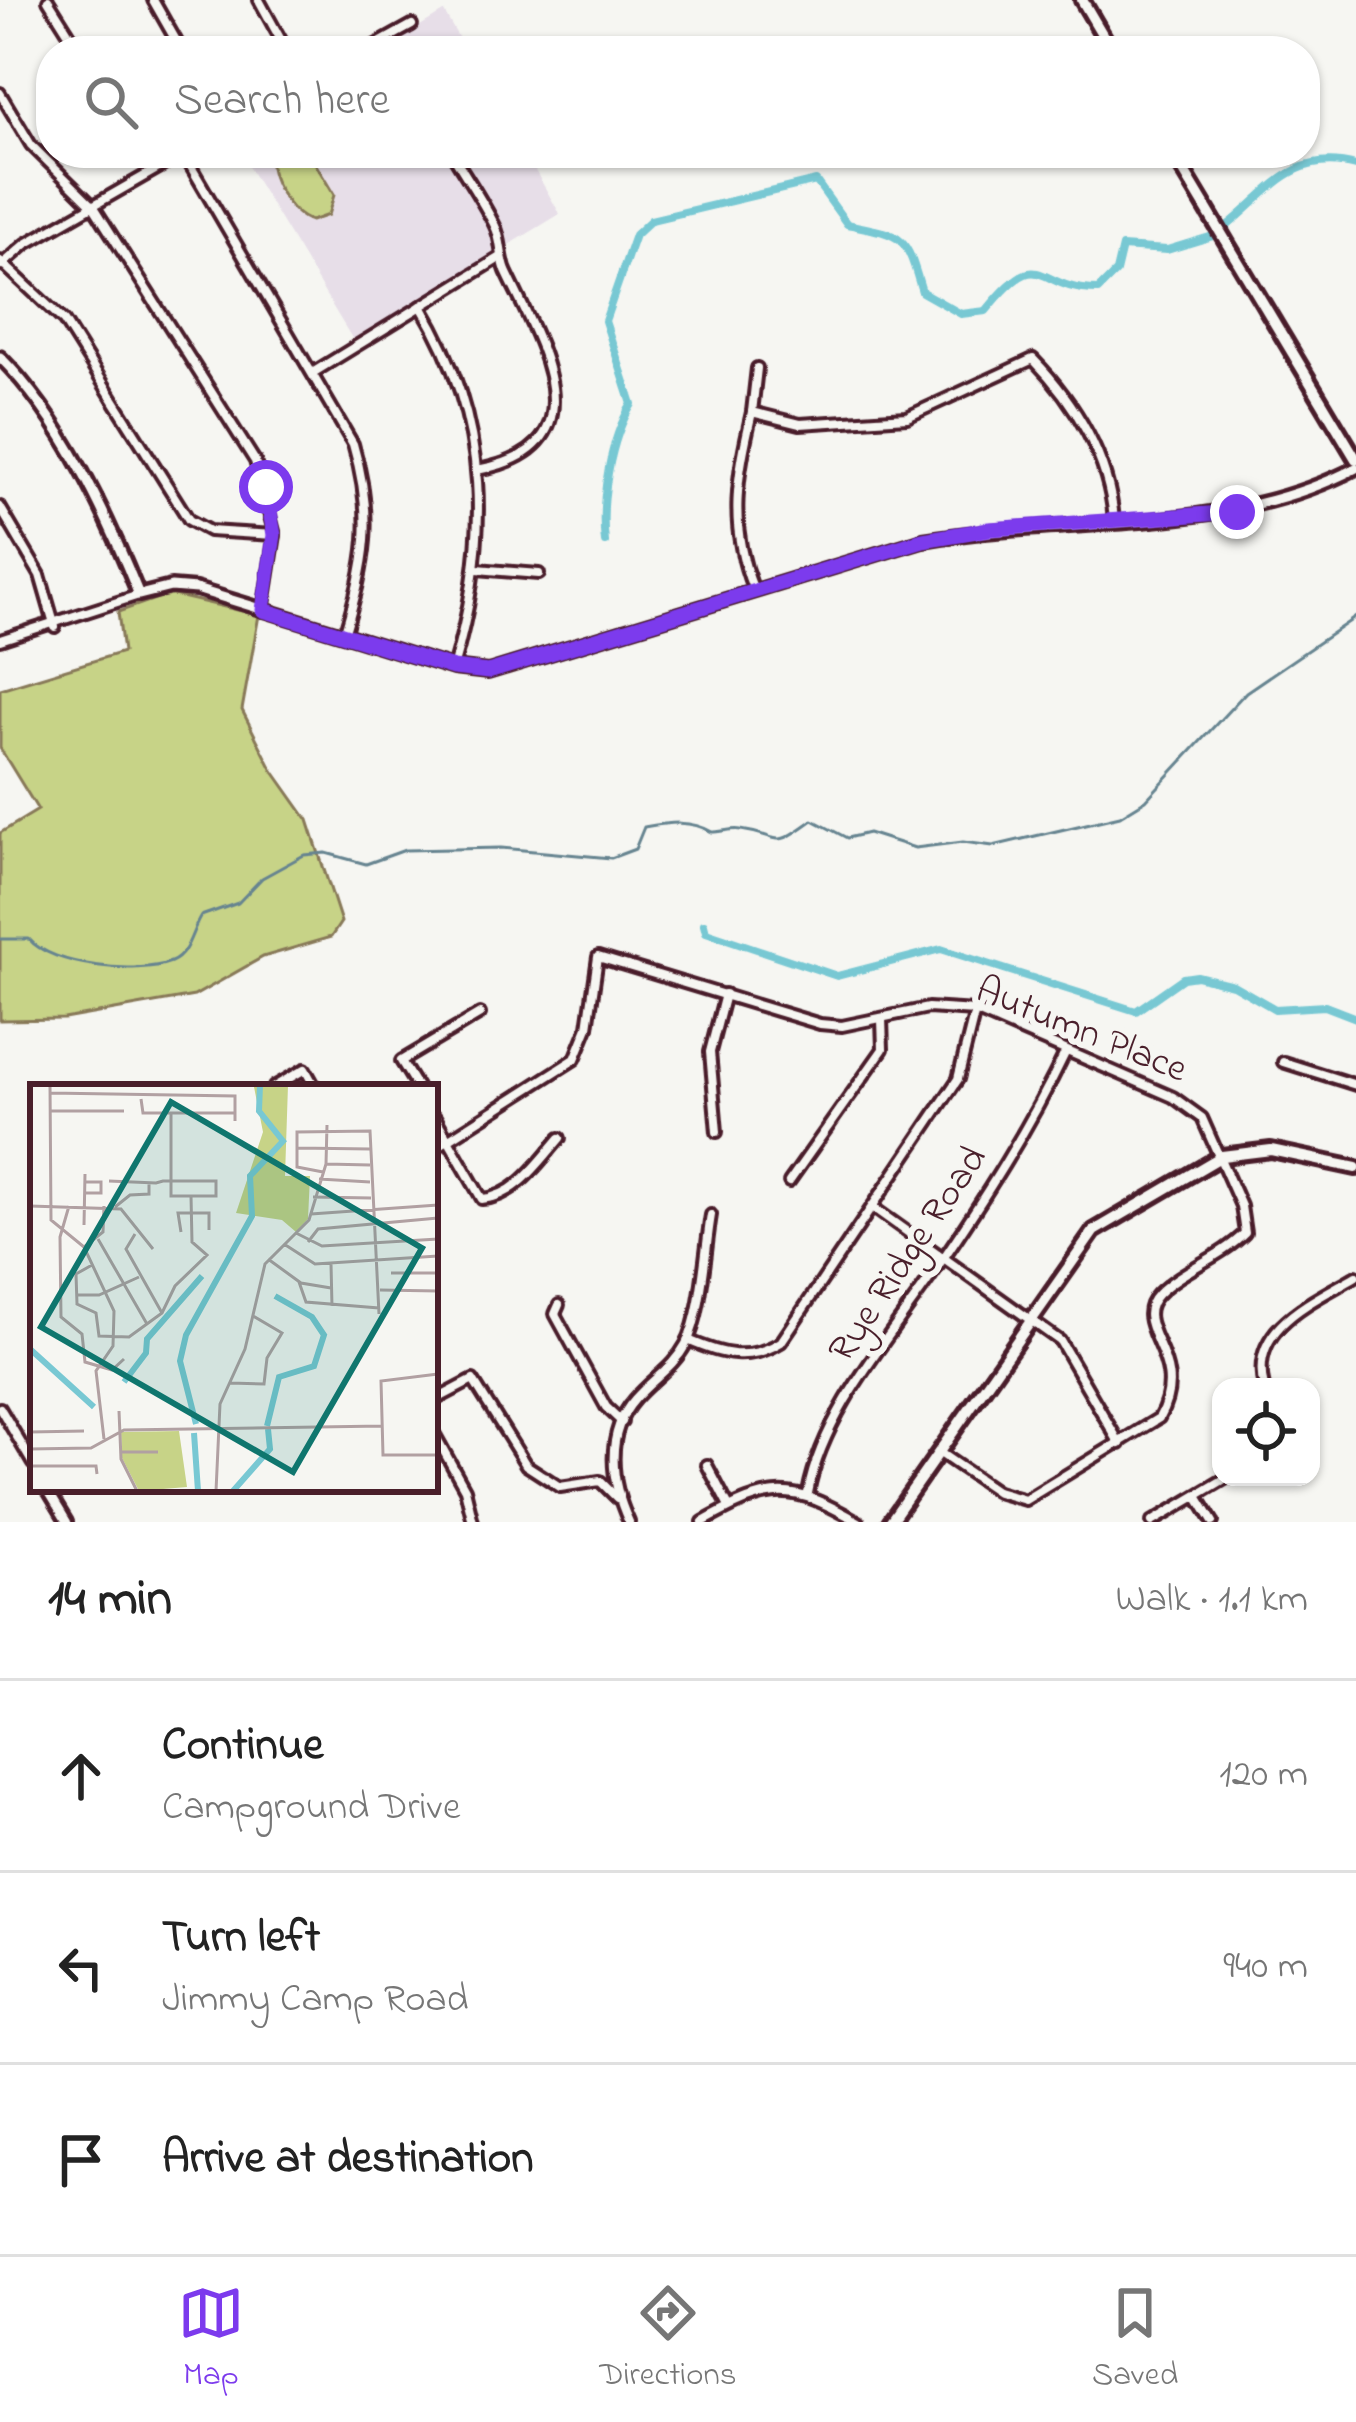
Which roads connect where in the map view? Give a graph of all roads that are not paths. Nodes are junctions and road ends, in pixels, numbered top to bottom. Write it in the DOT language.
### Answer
graph roads {
  1 [pos="48,0"];
  2 [pos="153,0"];
  3 [pos="259,0"];
  4 [pos="1082,0"];
  5 [pos="412,25"];
  6 [pos="71,36"];
  7 [pos="173,36"];
  8 [pos="279,36"];
  9 [pos="392,36"];
  10 [pos="1103,36"];
  11 [pos="0,93"];
  12 [pos="36,150"];
  13 [pos="54,168"];
  14 [pos="159,168"];
  15 [pos="193,168"];
  16 [pos="461,168"];
  17 [pos="1182,168"];
  18 [pos="94,207"];
  19 [pos="501,257"];
  20 [pos="1,264"];
  21 [pos="422,306"];
  22 [pos="0,356"];
  23 [pos="757,368"];
  24 [pos="314,372"];
  25 [pos="752,412"];
  26 [pos="1356,459"];
  27 [pos="1356,468"];
  28 [pos="477,470"];
  29 [pos="0,507"];
  30 [pos="1114,520"];
  31 [pos="274,535"];
  32 [pos="478,569"];
  33 [pos="539,574"];
  34 [pos="753,588"];
  35 [pos="139,595"];
  36 [pos="263,610"];
  37 [pos="55,627"];
  38 [pos="344,635"];
  39 [pos="0,640"];
  40 [pos="453,668"];
  41 [pos="724,994"];
  42 [pos="975,1012"];
  43 [pos="480,1014"];
  44 [pos="882,1019"];
  45 [pos="1066,1051"];
  46 [pos="1283,1062"];
  47 [pos="279,1084"];
  48 [pos="313,1084"];
  49 [pos="415,1084"];
  50 [pos="1356,1085"];
  51 [pos="438,1122"];
  52 [pos="717,1132"];
  53 [pos="560,1138"];
  54 [pos="449,1140"];
  55 [pos="438,1146"];
  56 [pos="1222,1156"];
  57 [pos="1356,1168"];
  58 [pos="789,1182"];
  59 [pos="875,1209"];
  60 [pos="711,1215"];
  61 [pos="943,1259"];
  62 [pos="1356,1276"];
  63 [pos="559,1305"];
  64 [pos="1032,1319"];
  65 [pos="688,1340"];
  66 [pos="1264,1378"];
  67 [pos="438,1398"];
  68 [pos="0,1408"];
  69 [pos="622,1422"];
  70 [pos="1120,1444"];
  71 [pos="439,1450"];
  72 [pos="940,1453"];
  73 [pos="30,1459"];
  74 [pos="707,1465"];
  75 [pos="1213,1486"];
  76 [pos="50,1492"];
  77 [pos="808,1493"];
  78 [pos="1197,1496"];
  79 [pos="618,1499"];
  80 [pos="729,1508"];
  81 [pos="67,1522"];
  82 [pos="473,1522"];
  83 [pos="629,1522"];
  84 [pos="703,1522"];
  85 [pos="859,1522"];
  86 [pos="890,1522"];
  87 [pos="1152,1522"];
  88 [pos="1213,1522"];
  1 -- 6 [label="street"];
  2 -- 7 [label="street"];
  3 -- 8 [label="street"];
  4 -- 10 [label="main road"];
  5 -- 9 [label="street"];
  11 -- 12 [label="street"];
  13 -- 18 [label="street"];
  14 -- 18 [label="street"];
  15 -- 24 [label="street"];
  16 -- 19 [label="street"];
  17 -- 26 [label="main road"];
  18 -- 20 [label="street"];
  18 -- 31 [label="street"];
  19 -- 21 [label="street"];
  19 -- 28 [label="street"];
  20 -- 31 [label="street"];
  21 -- 24 [label="street"];
  21 -- 28 [label="street"];
  22 -- 35 [label="street"];
  23 -- 25 [label="street"];
  24 -- 38 [label="street"];
  25 -- 30 [label="street"];
  25 -- 34 [label="street"];
  27 -- 30 [label="street"];
  28 -- 32 [label="street"];
  29 -- 37 [label="street"];
  30 -- 34 [label="street"];
  31 -- 36 [label="street"];
  32 -- 33 [label="street"];
  32 -- 40 [label="street"];
  34 -- 40 [label="street"];
  35 -- 36 [label="street"];
  35 -- 37 [label="street"];
  36 -- 38 [label="street"];
  37 -- 39 [label="street"];
  38 -- 40 [label="street"];
  41 -- 44 [label="street, Autumn Place"];
  41 -- 52 [label="street"];
  41 -- 54 [label="street, Autumn Place"];
  42 -- 44 [label="street, Autumn Place"];
  42 -- 45 [label="street, Autumn Place"];
  42 -- 59 [label="street"];
  43 -- 49 [label="street"];
  44 -- 58 [label="street"];
  45 -- 56 [label="street, Autumn Place"];
  45 -- 61 [label="street, Rye Ridge Road"];
  46 -- 50 [label="street"];
  47 -- 48 [label="street"];
  51 -- 54 [label="street"];
  53 -- 54 [label="street"];
  54 -- 55 [label="street, Autumn Place"];
  56 -- 57 [label="main road"];
  56 -- 64 [label="main road"];
  56 -- 70 [label="street, Autumn Place"];
  59 -- 61 [label="street"];
  59 -- 65 [label="street"];
  60 -- 65 [label="street"];
  61 -- 64 [label="street"];
  61 -- 77 [label="street, Rye Ridge Road"];
  62 -- 66 [label="street"];
  63 -- 69 [label="street"];
  64 -- 70 [label="street"];
  64 -- 72 [label="main road"];
  65 -- 69 [label="street"];
  67 -- 79 [label="street"];
  68 -- 73 [label="street"];
  69 -- 79 [label="street"];
  70 -- 72 [label="street, Autumn Place"];
  71 -- 82 [label="street"];
  72 -- 86 [label="main road"];
  74 -- 80 [label="street"];
  75 -- 78 [label="street"];
  76 -- 81 [label="street"];
  77 -- 80 [label="street"];
  77 -- 85 [label="street"];
  78 -- 87 [label="street"];
  78 -- 88 [label="street"];
  79 -- 83 [label="street"];
  80 -- 84 [label="street"];
}
